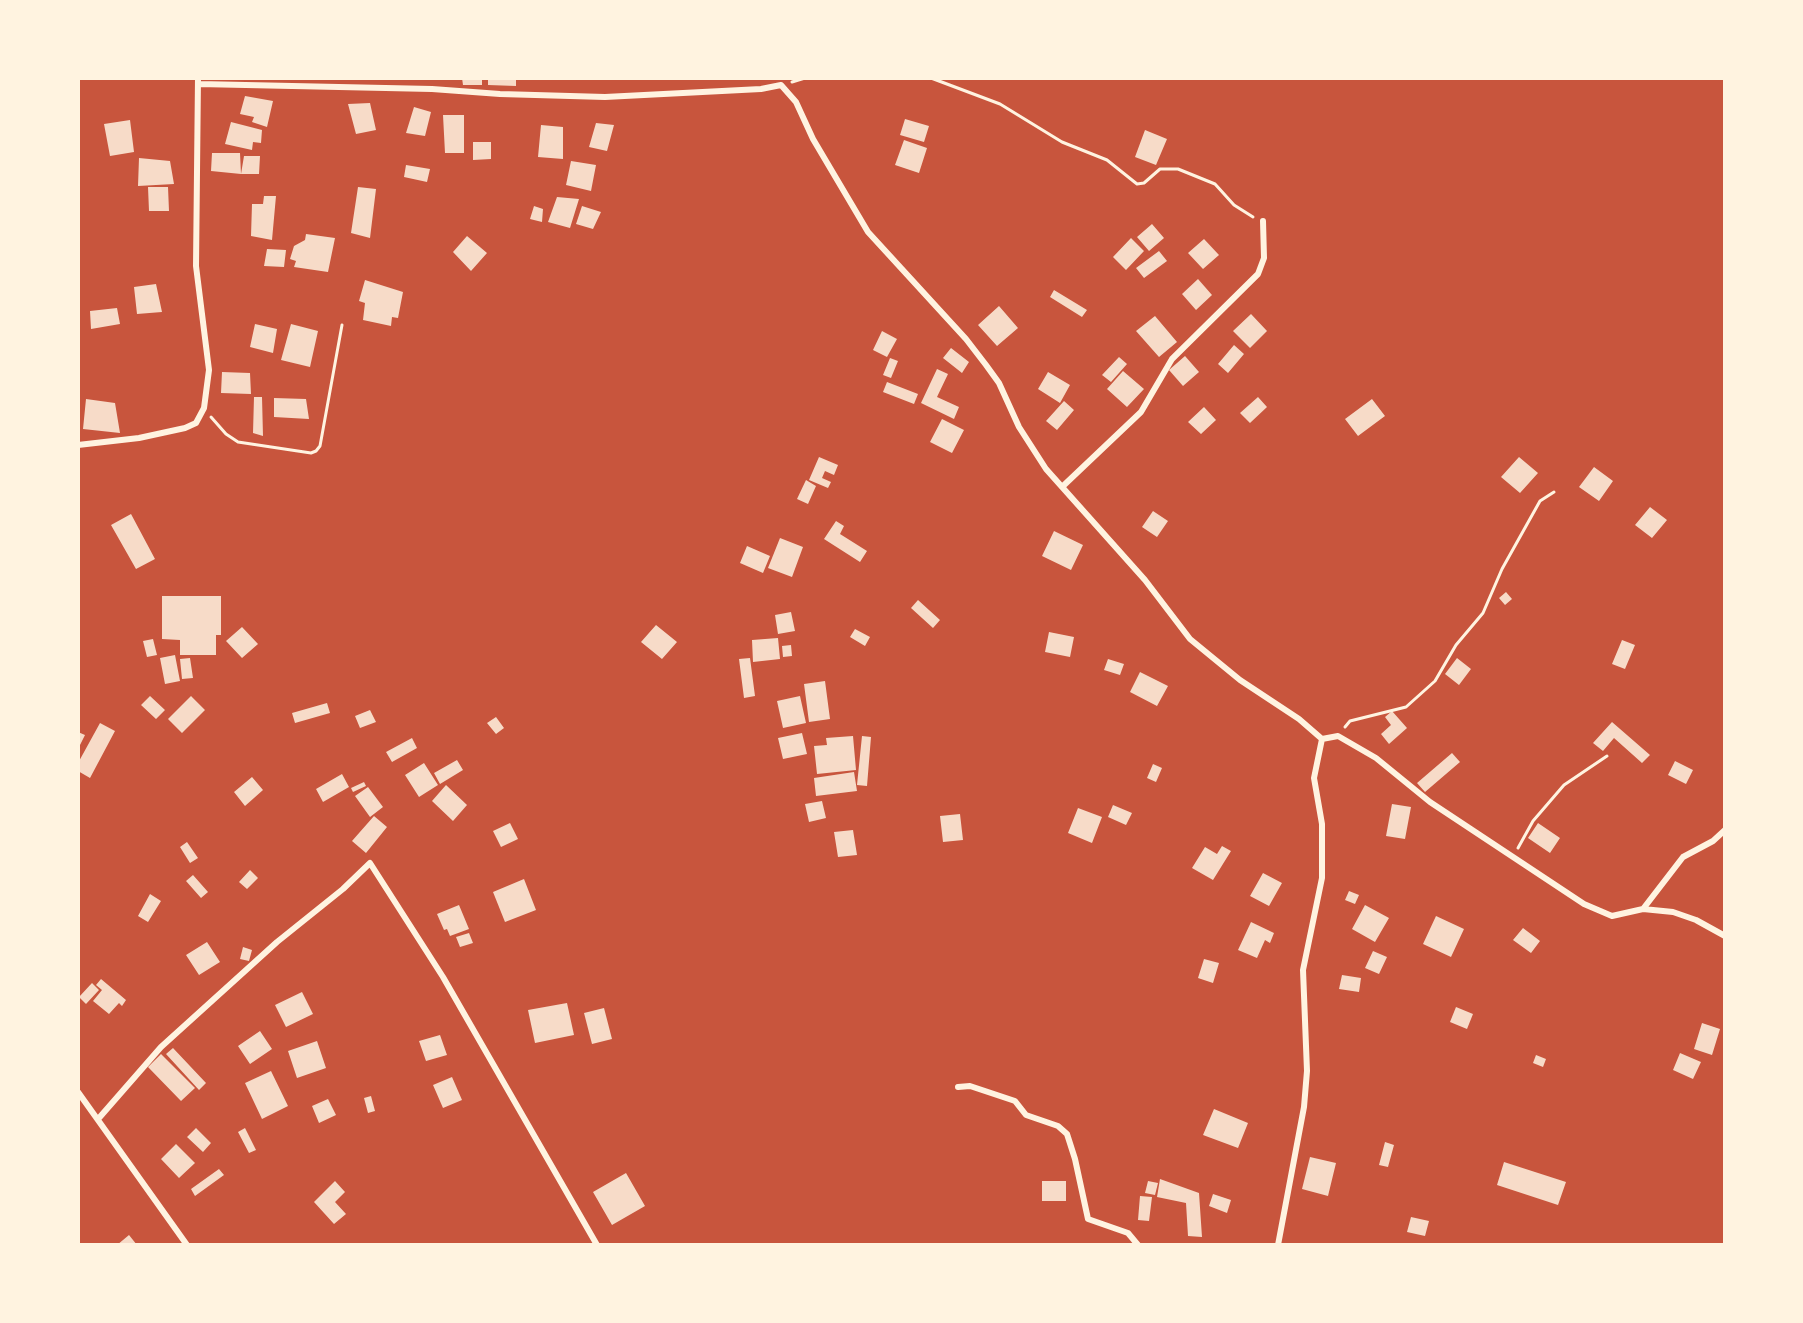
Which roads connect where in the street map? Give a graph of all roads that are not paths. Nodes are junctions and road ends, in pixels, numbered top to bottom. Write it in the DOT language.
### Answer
graph roads {
  1 [pos="199,81"];
  2 [pos="1263,221"];
  3 [pos="78,445"];
  4 [pos="1062,487"];
  5 [pos="1322,739"];
  6 [pos="1725,830"];
  7 [pos="1643,909"];
  8 [pos="1725,936"];
  9 [pos="958,1087"];
  10 [pos="78,1092"];
  11 [pos="99,1118"];
  12 [pos="187,1245"];
  13 [pos="597,1245"];
  14 [pos="1137,1245"];
  15 [pos="1278,1245"];
  1 -- 3 [label="street"];
  1 -- 4 [label="street"];
  2 -- 4 [label="street"];
  4 -- 5 [label="street"];
  5 -- 7 [label="street"];
  5 -- 15 [label="street"];
  6 -- 7 [label="street"];
  7 -- 8 [label="street"];
  9 -- 14 [label="street"];
  10 -- 11 [label="street"];
  11 -- 12 [label="street"];
  11 -- 13 [label="street"];
}
